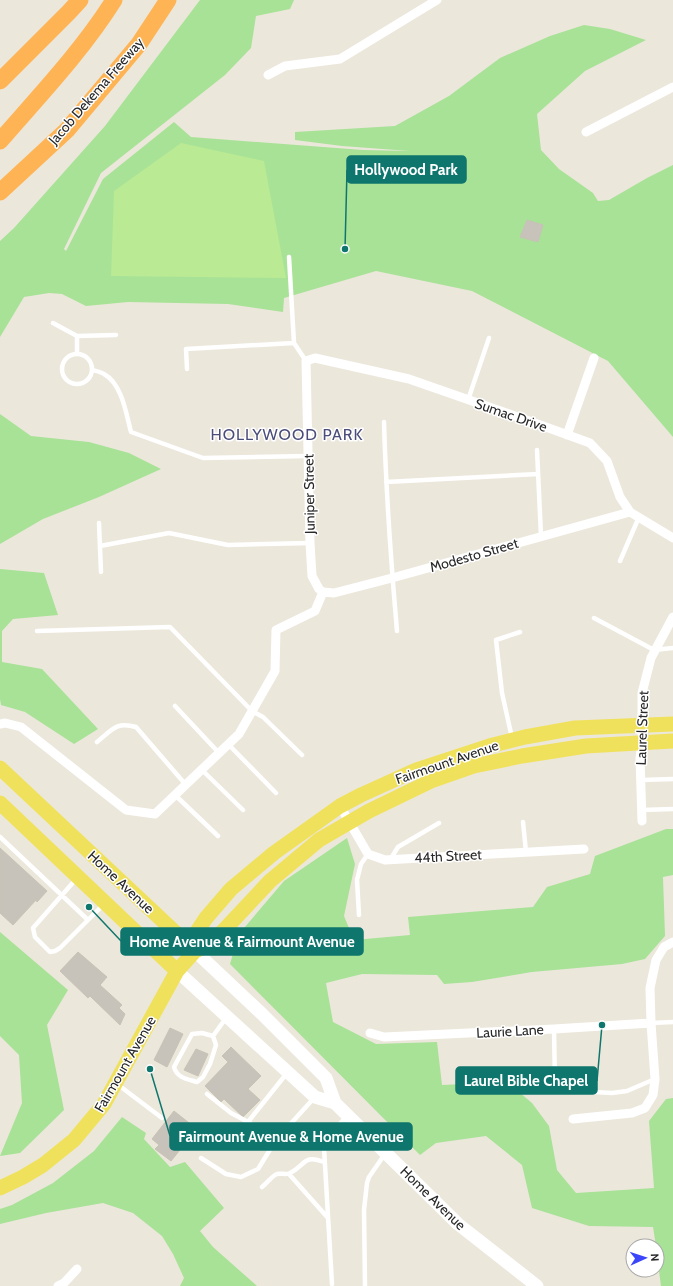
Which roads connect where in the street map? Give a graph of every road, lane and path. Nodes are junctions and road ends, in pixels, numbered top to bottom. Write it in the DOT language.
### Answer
graph roads {
  1 [pos="80,0"];
  2 [pos="114,0"];
  3 [pos="168,0"];
  4 [pos="437,0"];
  5 [pos="268,76"];
  6 [pos="0,81"];
  7 [pos="673,88"];
  8 [pos="586,132"];
  9 [pos="0,141"];
  10 [pos="0,192"];
  11 [pos="289,257"];
  12 [pos="54,323"];
  13 [pos="116,335"];
  14 [pos="77,336"];
  15 [pos="489,338"];
  16 [pos="294,343"];
  17 [pos="77,354"];
  18 [pos="594,358"];
  19 [pos="306,361"];
  20 [pos="187,369"];
  21 [pos="92,370"];
  22 [pos="468,400"];
  23 [pos="384,422"];
  24 [pos="567,435"];
  25 [pos="537,450"];
  26 [pos="308,456"];
  27 [pos="538,474"];
  28 [pos="386,482"];
  29 [pos="630,512"];
  30 [pos="639,517"];
  31 [pos="99,523"];
  32 [pos="541,536"];
  33 [pos="673,538"];
  34 [pos="310,542"];
  35 [pos="100,546"];
  36 [pos="620,560"];
  37 [pos="101,572"];
  38 [pos="392,578"];
  39 [pos="321,591"];
  40 [pos="673,617"];
  41 [pos="594,618"];
  42 [pos="37,631"];
  43 [pos="397,631"];
  44 [pos="520,632"];
  45 [pos="673,648"];
  46 [pos="654,650"];
  47 [pos="175,706"];
  48 [pos="252,711"];
  49 [pos="2,722"];
  50 [pos="673,724"];
  51 [pos="642,725"];
  52 [pos="512,740"];
  53 [pos="673,740"];
  54 [pos="97,742"];
  55 [pos="642,742"];
  56 [pos="228,744"];
  57 [pos="219,753"];
  58 [pos="302,755"];
  59 [pos="0,768"];
  60 [pos="202,770"];
  61 [pos="673,779"];
  62 [pos="641,780"];
  63 [pos="186,785"];
  64 [pos="276,793"];
  65 [pos="175,795"];
  66 [pos="0,803"];
  67 [pos="340,806"];
  68 [pos="673,809"];
  69 [pos="243,810"];
  70 [pos="642,810"];
  71 [pos="642,821"];
  72 [pos="349,822"];
  73 [pos="523,822"];
  74 [pos="440,823"];
  75 [pos="218,836"];
  76 [pos="0,837"];
  77 [pos="584,849"];
  78 [pos="526,852"];
  79 [pos="368,854"];
  80 [pos="390,860"];
  81 [pos="78,877"];
  82 [pos="62,894"];
  83 [pos="105,903"];
  84 [pos="359,915"];
  85 [pos="88,920"];
  86 [pos="673,942"];
  87 [pos="195,951"];
  88 [pos="177,971"];
  89 [pos="227,1017"];
  90 [pos="673,1022"];
  91 [pos="650,1023"];
  92 [pos="554,1029"];
  93 [pos="370,1033"];
  94 [pos="213,1036"];
  95 [pos="288,1072"];
  96 [pos="655,1079"];
  97 [pos="116,1083"];
  98 [pos="207,1094"];
  99 [pos="315,1097"];
  100 [pos="335,1103"];
  101 [pos="348,1115"];
  102 [pos="162,1118"];
  103 [pos="573,1119"];
  104 [pos="248,1122"];
  105 [pos="276,1140"];
  106 [pos="386,1153"];
  107 [pos="201,1158"];
  108 [pos="324,1162"];
  109 [pos="289,1174"];
  110 [pos="262,1187"];
  111 [pos="0,1188"];
  112 [pos="328,1218"];
  113 [pos="76,1269"];
  114 [pos="332,1284"];
  115 [pos="58,1286"];
  116 [pos="365,1286"];
  117 [pos="537,1286"];
  1 -- 6 [label="highway"];
  2 -- 9 [label="highway"];
  3 -- 10 [label="highway, Jacob Dekema Freeway"];
  4 -- 5 [label="street"];
  7 -- 8 [label="street"];
  11 -- 16 [label="lane"];
  12 -- 14 [label="lane"];
  13 -- 14 [label="lane"];
  14 -- 17 [label="lane"];
  15 -- 22 [label="lane"];
  16 -- 19 [label="lane"];
  16 -- 20 [label="lane"];
  17 -- 21 [label="lane"];
  17 -- 21 [label="lane"];
  18 -- 24 [label="street"];
  19 -- 22 [label="street, Sumac Drive"];
  19 -- 26 [label="street, Juniper Street"];
  21 -- 26 [label="lane"];
  22 -- 24 [label="street, Sumac Drive"];
  23 -- 28 [label="lane"];
  24 -- 29 [label="street, Sumac Drive"];
  25 -- 27 [label="lane"];
  26 -- 34 [label="street, Juniper Street"];
  27 -- 28 [label="lane"];
  27 -- 32 [label="lane"];
  28 -- 38 [label="lane"];
  29 -- 30 [label="street, Sumac Drive"];
  29 -- 32 [label="street, Modesto Street"];
  30 -- 33 [label="street, Sumac Drive"];
  30 -- 36 [label="lane"];
  31 -- 35 [label="lane"];
  32 -- 38 [label="street, Modesto Street"];
  34 -- 35 [label="lane"];
  34 -- 39 [label="street, Juniper Street"];
  35 -- 37 [label="lane"];
  38 -- 39 [label="street, Modesto Street"];
  38 -- 43 [label="lane"];
  39 -- 48 [label="street"];
  40 -- 46 [label="street, Laurel Street"];
  41 -- 46 [label="lane"];
  42 -- 48 [label="lane"];
  44 -- 52 [label="lane"];
  45 -- 46 [label="lane"];
  46 -- 51 [label="street, Laurel Street"];
  47 -- 57 [label="lane"];
  48 -- 56 [label="street"];
  48 -- 58 [label="lane"];
  49 -- 65 [label="street"];
  50 -- 51 [label="main road, Fairmount Avenue"];
  51 -- 52 [label="main road, Fairmount Avenue"];
  51 -- 55 [label="street, Laurel Street"];
  52 -- 67 [label="main road, Fairmount Avenue"];
  53 -- 55 [label="main road, Fairmount Avenue"];
  54 -- 63 [label="lane"];
  55 -- 62 [label="street, Laurel Street"];
  55 -- 72 [label="main road, Fairmount Avenue"];
  56 -- 57 [label="street"];
  56 -- 64 [label="lane"];
  57 -- 60 [label="street"];
  59 -- 87 [label="main road, Home Avenue"];
  60 -- 63 [label="street"];
  60 -- 69 [label="lane"];
  61 -- 62 [label="lane"];
  62 -- 70 [label="street, Laurel Street"];
  63 -- 65 [label="street"];
  65 -- 75 [label="lane"];
  66 -- 81 [label="main road, Home Avenue"];
  67 -- 72 [label="street"];
  67 -- 87 [label="main road, Fairmount Avenue"];
  68 -- 70 [label="lane"];
  70 -- 71 [label="street, Laurel Street"];
  72 -- 79 [label="street"];
  72 -- 87 [label="main road, Fairmount Avenue"];
  73 -- 78 [label="lane"];
  74 -- 80 [label="lane"];
  76 -- 82 [label="lane"];
  77 -- 78 [label="street, 44th Street"];
  78 -- 80 [label="street, 44th Street"];
  79 -- 80 [label="street, 44th Street"];
  79 -- 84 [label="lane"];
  81 -- 82 [label="lane"];
  81 -- 83 [label="main road, Home Avenue"];
  82 -- 85 [label="lane"];
  82 -- 85 [label="lane"];
  83 -- 85 [label="lane"];
  83 -- 88 [label="main road, Home Avenue"];
  86 -- 91 [label="street"];
  87 -- 88 [label="main road, Fairmount Avenue"];
  87 -- 100 [label="main road, Home Avenue"];
  88 -- 89 [label="main road, Home Avenue"];
  88 -- 97 [label="main road, Fairmount Avenue"];
  89 -- 94 [label="lane"];
  89 -- 95 [label="main road, Home Avenue"];
  90 -- 91 [label="lane"];
  91 -- 92 [label="street, Laurie Lane"];
  91 -- 96 [label="street"];
  92 -- 93 [label="street, Laurie Lane"];
  92 -- 96 [label="lane"];
  94 -- 94 [label="lane"];
  95 -- 99 [label="main road, Home Avenue"];
  95 -- 104 [label="lane"];
  96 -- 103 [label="street"];
  97 -- 102 [label="lane"];
  97 -- 111 [label="main road, Fairmount Avenue"];
  98 -- 104 [label="lane"];
  99 -- 100 [label="main road, Home Avenue"];
  99 -- 105 [label="lane"];
  100 -- 101 [label="main road, Home Avenue"];
  101 -- 106 [label="main road, Home Avenue"];
  101 -- 108 [label="lane"];
  104 -- 105 [label="lane"];
  105 -- 107 [label="lane"];
  106 -- 116 [label="lane"];
  106 -- 117 [label="main road, Home Avenue"];
  108 -- 109 [label="lane"];
  108 -- 112 [label="lane"];
  109 -- 110 [label="lane"];
  109 -- 112 [label="lane"];
  112 -- 114 [label="lane"];
  113 -- 115 [label="street"];
}
